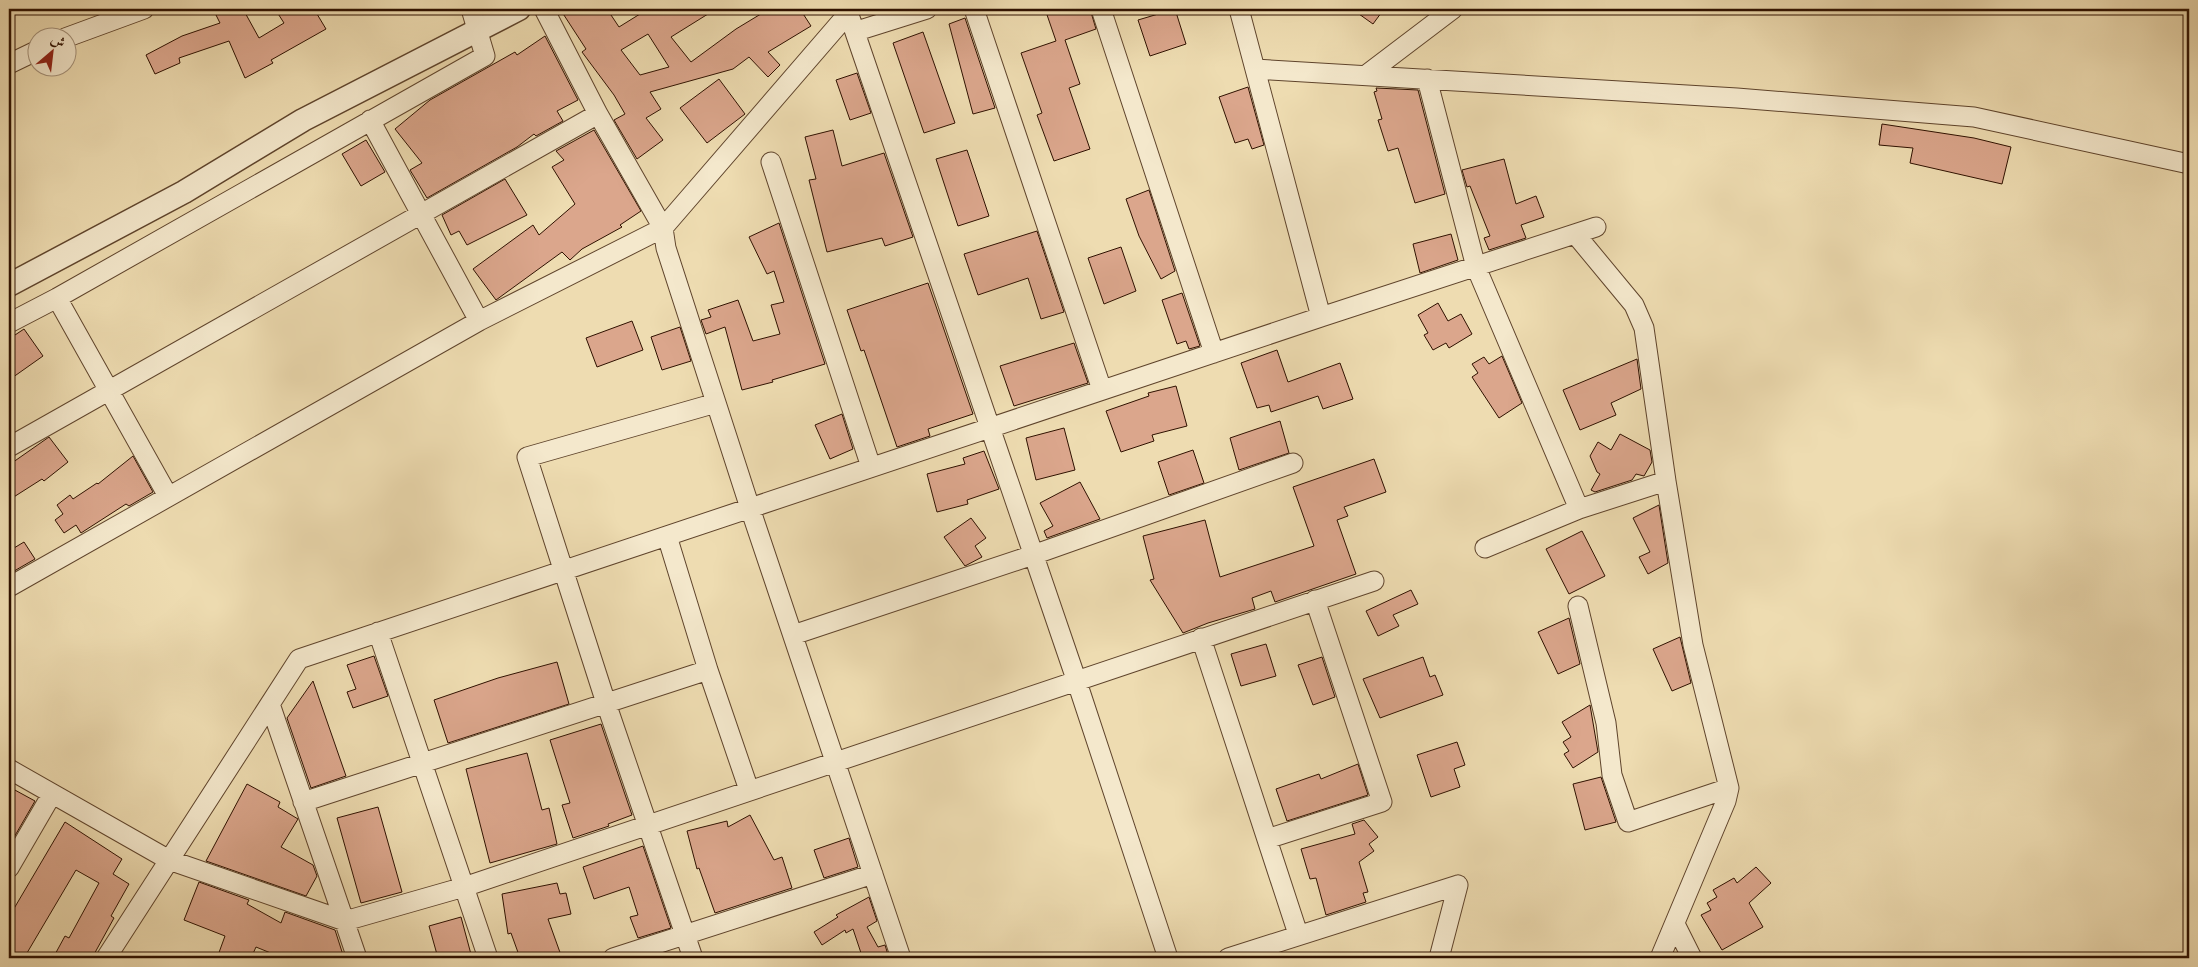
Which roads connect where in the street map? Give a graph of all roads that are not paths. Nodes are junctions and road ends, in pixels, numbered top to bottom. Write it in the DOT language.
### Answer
graph roads {
  1 [pos="144,9"];
  2 [pos="471,9"];
  3 [pos="519,9"];
  4 [pos="544,9"];
  5 [pos="926,9"];
  6 [pos="974,9"];
  7 [pos="1101,9"];
  8 [pos="1239,9"];
  9 [pos="1453,9"];
  10 [pos="850,10"];
  11 [pos="477,30"];
  12 [pos="857,32"];
  13 [pos="78,33"];
  14 [pos="28,55"];
  15 [pos="9,64"];
  16 [pos="1256,69"];
  17 [pos="1366,75"];
  18 [pos="1427,79"];
  19 [pos="598,114"];
  20 [pos="370,120"];
  21 [pos="771,162"];
  22 [pos="2189,164"];
  23 [pos="421,214"];
  24 [pos="1596,227"];
  25 [pos="663,228"];
  26 [pos="1576,235"];
  27 [pos="1476,267"];
  28 [pos="9,285"];
  29 [pos="57,298"];
  30 [pos="1321,317"];
  31 [pos="479,321"];
  32 [pos="9,323"];
  33 [pos="1214,352"];
  34 [pos="1102,390"];
  35 [pos="109,392"];
  36 [pos="716,403"];
  37 [pos="989,428"];
  38 [pos="9,448"];
  39 [pos="1293,462"];
  40 [pos="871,468"];
  41 [pos="1666,481"];
  42 [pos="168,496"];
  43 [pos="750,508"];
  44 [pos="1579,509"];
  45 [pos="667,536"];
  46 [pos="1485,548"];
  47 [pos="1033,555"];
  48 [pos="563,570"];
  49 [pos="1374,581"];
  50 [pos="9,587"];
  51 [pos="1315,600"];
  52 [pos="1578,606"];
  53 [pos="378,632"];
  54 [pos="793,635"];
  55 [pos="1201,638"];
  56 [pos="708,670"];
  57 [pos="1076,680"];
  58 [pos="606,703"];
  59 [pos="270,704"];
  60 [pos="836,760"];
  61 [pos="423,763"];
  62 [pos="9,769"];
  63 [pos="1729,788"];
  64 [pos="749,790"];
  65 [pos="52,794"];
  66 [pos="303,802"];
  67 [pos="647,825"];
  68 [pos="1266,839"];
  69 [pos="169,860"];
  70 [pos="9,868"];
  71 [pos="873,874"];
  72 [pos="464,887"];
  73 [pos="345,921"];
  74 [pos="1675,924"];
  75 [pos="685,934"];
  76 [pos="1298,934"];
  77 [pos="113,957"];
  78 [pos="357,958"];
  79 [pos="488,958"];
  80 [pos="613,958"];
  81 [pos="693,958"];
  82 [pos="901,958"];
  83 [pos="1168,958"];
  84 [pos="1228,958"];
  85 [pos="1439,958"];
  86 [pos="1660,958"];
  87 [pos="1692,958"];
  1 -- 13 [label="street"];
  2 -- 11 [label="street"];
  3 -- 11 [label="street"];
  4 -- 19 [label="street"];
  5 -- 12 [label="street"];
  6 -- 34 [label="street"];
  7 -- 33 [label="street"];
  8 -- 16 [label="street"];
  9 -- 17 [label="street"];
  10 -- 12 [label="street"];
  10 -- 25 [label="street"];
  11 -- 20 [label="street"];
  11 -- 28 [label="street"];
  12 -- 37 [label="street"];
  14 -- 15 [label="street"];
  16 -- 17 [label="street"];
  16 -- 30 [label="street"];
  17 -- 18 [label="street"];
  18 -- 22 [label="street"];
  18 -- 27 [label="street"];
  19 -- 23 [label="street"];
  19 -- 25 [label="street"];
  20 -- 23 [label="street"];
  20 -- 29 [label="street"];
  21 -- 40 [label="street"];
  23 -- 31 [label="street"];
  23 -- 35 [label="street"];
  24 -- 26 [label="street"];
  25 -- 31 [label="street"];
  25 -- 36 [label="street"];
  26 -- 27 [label="street"];
  26 -- 41 [label="street"];
  27 -- 30 [label="street"];
  27 -- 44 [label="street"];
  29 -- 32 [label="street"];
  29 -- 35 [label="street"];
  30 -- 33 [label="street"];
  31 -- 42 [label="street"];
  33 -- 34 [label="street"];
  34 -- 37 [label="street"];
  35 -- 38 [label="street"];
  35 -- 42 [label="street"];
  36 -- 43 [label="street"];
  36 -- 48 [label="street"];
  37 -- 40 [label="street"];
  37 -- 47 [label="street"];
  39 -- 47 [label="street"];
  40 -- 43 [label="street"];
  41 -- 44 [label="street"];
  41 -- 63 [label="street"];
  42 -- 50 [label="street"];
  43 -- 45 [label="street"];
  43 -- 54 [label="street"];
  44 -- 46 [label="street"];
  45 -- 48 [label="street"];
  45 -- 56 [label="street"];
  47 -- 54 [label="street"];
  47 -- 57 [label="street"];
  48 -- 53 [label="street"];
  48 -- 58 [label="street"];
  49 -- 51 [label="street"];
  51 -- 55 [label="street"];
  51 -- 68 [label="street"];
  52 -- 63 [label="street"];
  53 -- 59 [label="street"];
  53 -- 61 [label="street"];
  54 -- 60 [label="street"];
  55 -- 57 [label="street"];
  55 -- 68 [label="street"];
  56 -- 58 [label="street"];
  56 -- 64 [label="street"];
  57 -- 60 [label="street"];
  57 -- 83 [label="street"];
  58 -- 61 [label="street"];
  58 -- 67 [label="street"];
  59 -- 66 [label="street"];
  59 -- 69 [label="street"];
  60 -- 64 [label="street"];
  60 -- 71 [label="street"];
  61 -- 66 [label="street"];
  61 -- 72 [label="street"];
  62 -- 65 [label="street"];
  63 -- 74 [label="street"];
  64 -- 67 [label="street"];
  65 -- 69 [label="street"];
  65 -- 70 [label="street"];
  66 -- 73 [label="street"];
  67 -- 72 [label="street"];
  67 -- 75 [label="street"];
  68 -- 76 [label="street"];
  69 -- 73 [label="street"];
  69 -- 77 [label="street"];
  71 -- 75 [label="street"];
  71 -- 82 [label="street"];
  72 -- 73 [label="street"];
  72 -- 79 [label="street"];
  73 -- 78 [label="street"];
  74 -- 86 [label="street"];
  74 -- 87 [label="street"];
  75 -- 80 [label="street"];
  75 -- 81 [label="street"];
  76 -- 84 [label="street"];
  76 -- 85 [label="street"];
}
